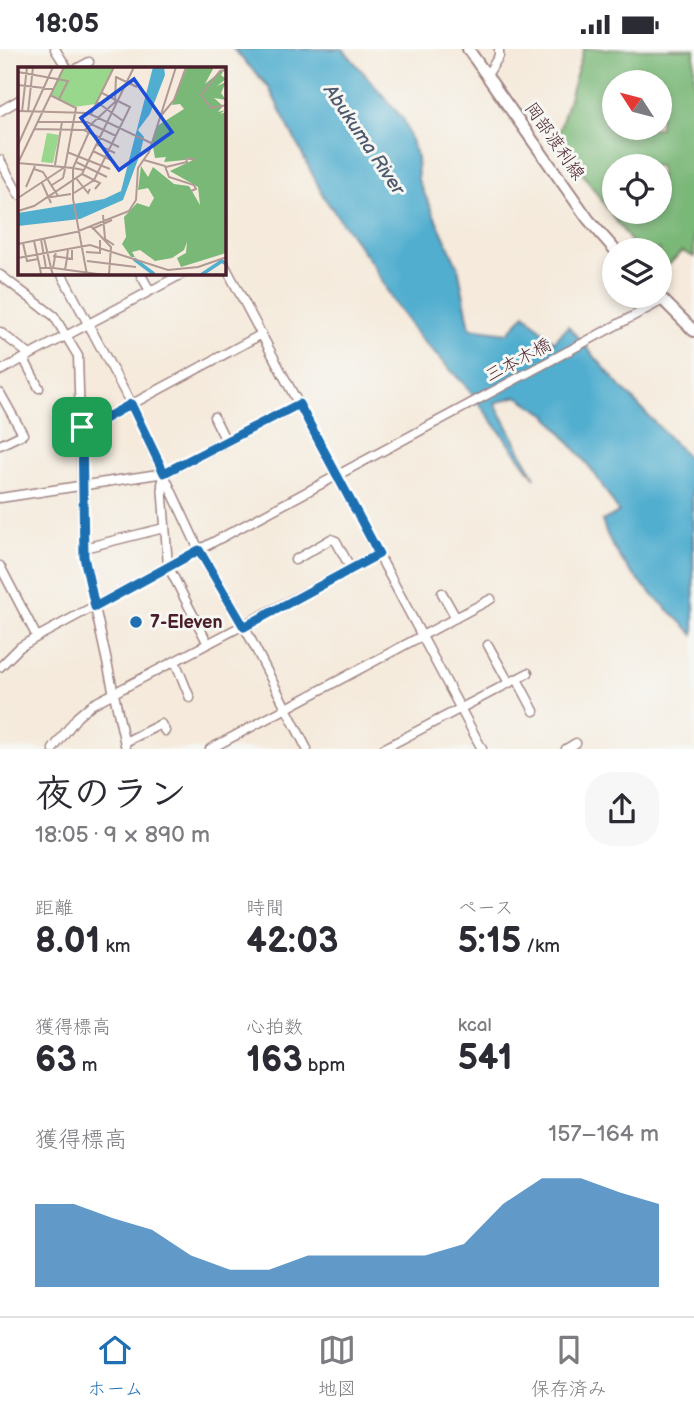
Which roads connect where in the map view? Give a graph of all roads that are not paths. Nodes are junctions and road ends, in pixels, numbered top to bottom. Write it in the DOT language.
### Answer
graph roads {
  1 [pos="55,49"];
  2 [pos="468,49"];
  3 [pos="499,49"];
  4 [pos="89,62"];
  5 [pos="66,67"];
  6 [pos="80,67"];
  7 [pos="487,75"];
  8 [pos="18,101"];
  9 [pos="0,111"];
  10 [pos="0,160"];
  11 [pos="18,176"];
  12 [pos="11,179"];
  13 [pos="18,193"];
  14 [pos="605,238"];
  15 [pos="226,268"];
  16 [pos="0,275"];
  17 [pos="62,275"];
  18 [pos="141,275"];
  19 [pos="180,275"];
  20 [pos="150,291"];
  21 [pos="643,308"];
  22 [pos="671,308"];
  23 [pos="88,325"];
  24 [pos="694,331"];
  25 [pos="0,332"];
  26 [pos="262,334"];
  27 [pos="66,336"];
  28 [pos="27,357"];
  29 [pos="0,371"];
  30 [pos="39,388"];
  31 [pos="0,393"];
  32 [pos="131,404"];
  33 [pos="299,404"];
  34 [pos="214,417"];
  35 [pos="82,427"];
  36 [pos="226,441"];
  37 [pos="0,445"];
  38 [pos="164,473"];
  39 [pos="336,476"];
  40 [pos="84,485"];
  41 [pos="0,498"];
  42 [pos="164,528"];
  43 [pos="84,548"];
  44 [pos="199,550"];
  45 [pos="379,554"];
  46 [pos="295,560"];
  47 [pos="0,566"];
  48 [pos="168,566"];
  49 [pos="351,569"];
  50 [pos="442,593"];
  51 [pos="491,599"];
  52 [pos="95,607"];
  53 [pos="456,618"];
  54 [pos="244,627"];
  55 [pos="422,635"];
  56 [pos="37,637"];
  57 [pos="208,644"];
  58 [pos="488,645"];
  59 [pos="0,651"];
  60 [pos="7,659"];
  61 [pos="175,661"];
  62 [pos="0,667"];
  63 [pos="528,673"];
  64 [pos="513,681"];
  65 [pos="114,693"];
  66 [pos="190,698"];
  67 [pos="460,707"];
  68 [pos="286,709"];
  69 [pos="534,711"];
  70 [pos="165,731"];
  71 [pos="576,743"];
  72 [pos="125,746"];
  73 [pos="53,749"];
  74 [pos="210,749"];
  75 [pos="307,749"];
  76 [pos="383,749"];
  77 [pos="482,749"];
  78 [pos="566,749"];
  1 -- 5 [label="street"];
  2 -- 7 [label="main road, 岡部渡利線"];
  3 -- 7 [label="street"];
  4 -- 6 [label="street"];
  7 -- 14 [label="main road, 岡部渡利線"];
  8 -- 9 [label="street"];
  10 -- 12 [label="street"];
  11 -- 12 [label="street"];
  12 -- 13 [label="street"];
  15 -- 26 [label="street"];
  16 -- 27 [label="street"];
  17 -- 23 [label="street"];
  18 -- 20 [label="street"];
  19 -- 20 [label="street"];
  20 -- 23 [label="street"];
  21 -- 39 [label="street, 三本木橋"];
  22 -- 24 [label="main road"];
  23 -- 27 [label="street"];
  23 -- 32 [label="street"];
  25 -- 28 [label="street"];
  26 -- 32 [label="street"];
  26 -- 33 [label="street"];
  27 -- 28 [label="street"];
  27 -- 35 [label="street"];
  28 -- 29 [label="street"];
  28 -- 30 [label="street"];
  31 -- 37 [label="street"];
  32 -- 35 [label="street"];
  32 -- 38 [label="street"];
  33 -- 36 [label="street"];
  33 -- 39 [label="street"];
  34 -- 36 [label="street"];
  35 -- 40 [label="street"];
  36 -- 38 [label="street"];
  38 -- 40 [label="street"];
  38 -- 42 [label="street"];
  38 -- 44 [label="street"];
  39 -- 44 [label="street, 三本木橋"];
  39 -- 45 [label="street"];
  40 -- 41 [label="street"];
  40 -- 43 [label="street"];
  42 -- 43 [label="street"];
  42 -- 48 [label="street"];
  43 -- 52 [label="street"];
  44 -- 48 [label="street, 三本木橋"];
  44 -- 54 [label="street"];
  45 -- 49 [label="street"];
  45 -- 55 [label="street"];
  46 -- 49 [label="street"];
  47 -- 56 [label="street"];
  48 -- 52 [label="street, 三本木橋"];
  48 -- 57 [label="street"];
  49 -- 54 [label="street"];
  50 -- 53 [label="street"];
  51 -- 53 [label="street"];
  52 -- 56 [label="street, 三本木橋"];
  52 -- 65 [label="street"];
  53 -- 55 [label="street"];
  54 -- 57 [label="street"];
  54 -- 68 [label="street"];
  55 -- 67 [label="street"];
  55 -- 68 [label="street"];
  56 -- 60 [label="street, 三本木橋"];
  57 -- 61 [label="street"];
  58 -- 64 [label="street"];
  59 -- 60 [label="street"];
  60 -- 62 [label="street, 三本木橋"];
  61 -- 65 [label="street"];
  61 -- 66 [label="street"];
  63 -- 64 [label="street"];
  64 -- 67 [label="street"];
  64 -- 69 [label="street"];
  65 -- 72 [label="street"];
  65 -- 73 [label="street"];
  67 -- 76 [label="street"];
  67 -- 77 [label="street"];
  68 -- 74 [label="street"];
  68 -- 75 [label="street"];
  70 -- 72 [label="street"];
  71 -- 78 [label="street"];
}
